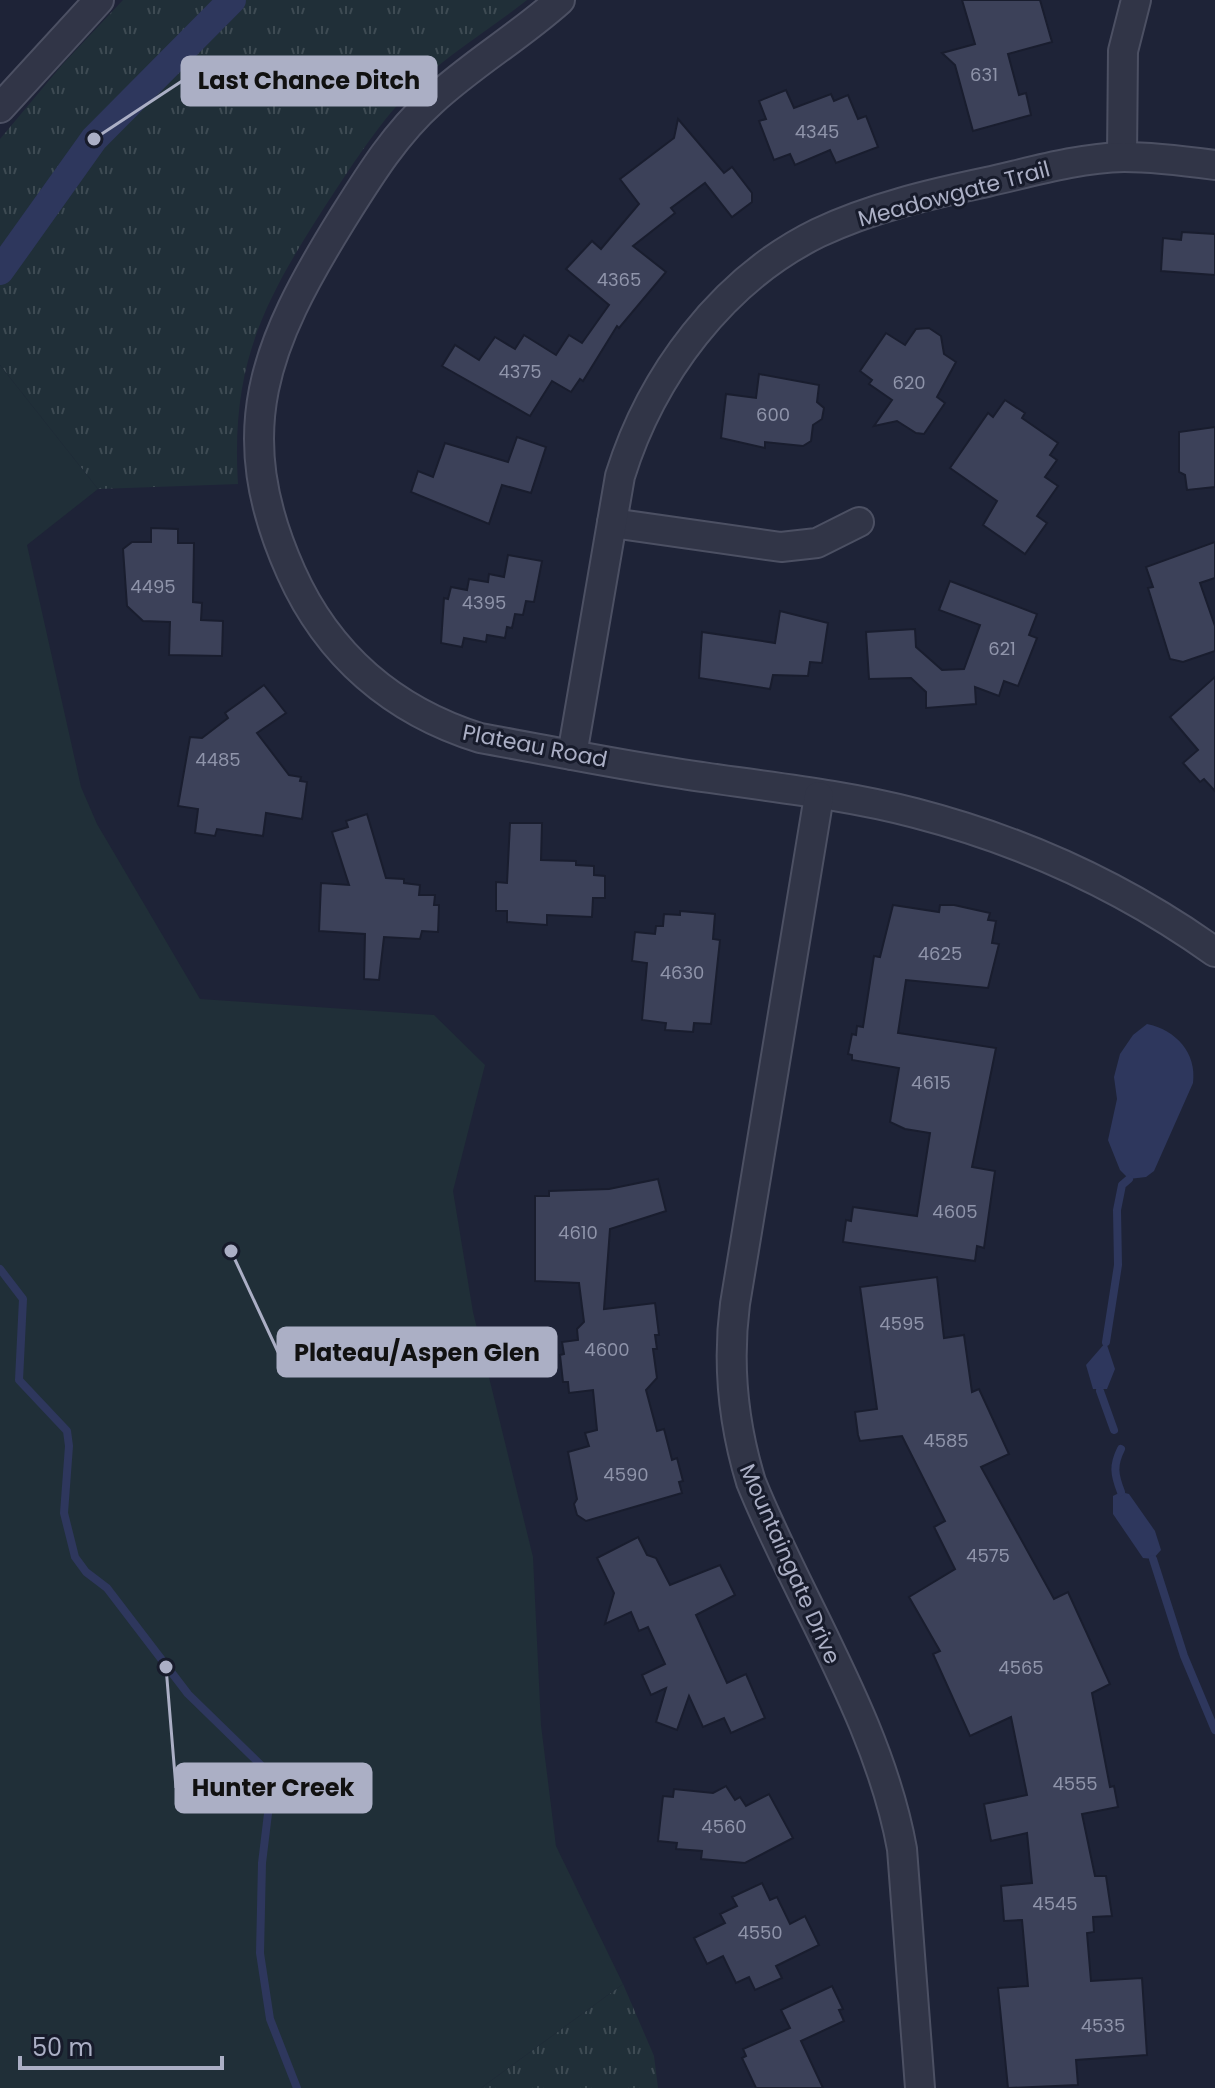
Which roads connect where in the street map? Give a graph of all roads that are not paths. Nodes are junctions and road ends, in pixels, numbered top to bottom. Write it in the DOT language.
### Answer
graph roads {
  1 [pos="99,0"];
  2 [pos="560,0"];
  3 [pos="1136,0"];
  4 [pos="0,108"];
  5 [pos="1122,157"];
  6 [pos="1215,165"];
  7 [pos="859,522"];
  8 [pos="612,523"];
  9 [pos="572,755"];
  10 [pos="819,796"];
  11 [pos="1215,952"];
  12 [pos="920,2088"];
  1 -- 4 [label="street"];
  2 -- 9 [label="street, Plateau Road"];
  3 -- 5 [label="street"];
  5 -- 6 [label="street, Meadowgate Trail"];
  5 -- 8 [label="street, Meadowgate Trail"];
  7 -- 8 [label="street"];
  8 -- 9 [label="street, Meadowgate Trail"];
  9 -- 10 [label="street, Plateau Road"];
  10 -- 11 [label="street, Plateau Road"];
  10 -- 12 [label="street, Mountaingate Drive"];
}
